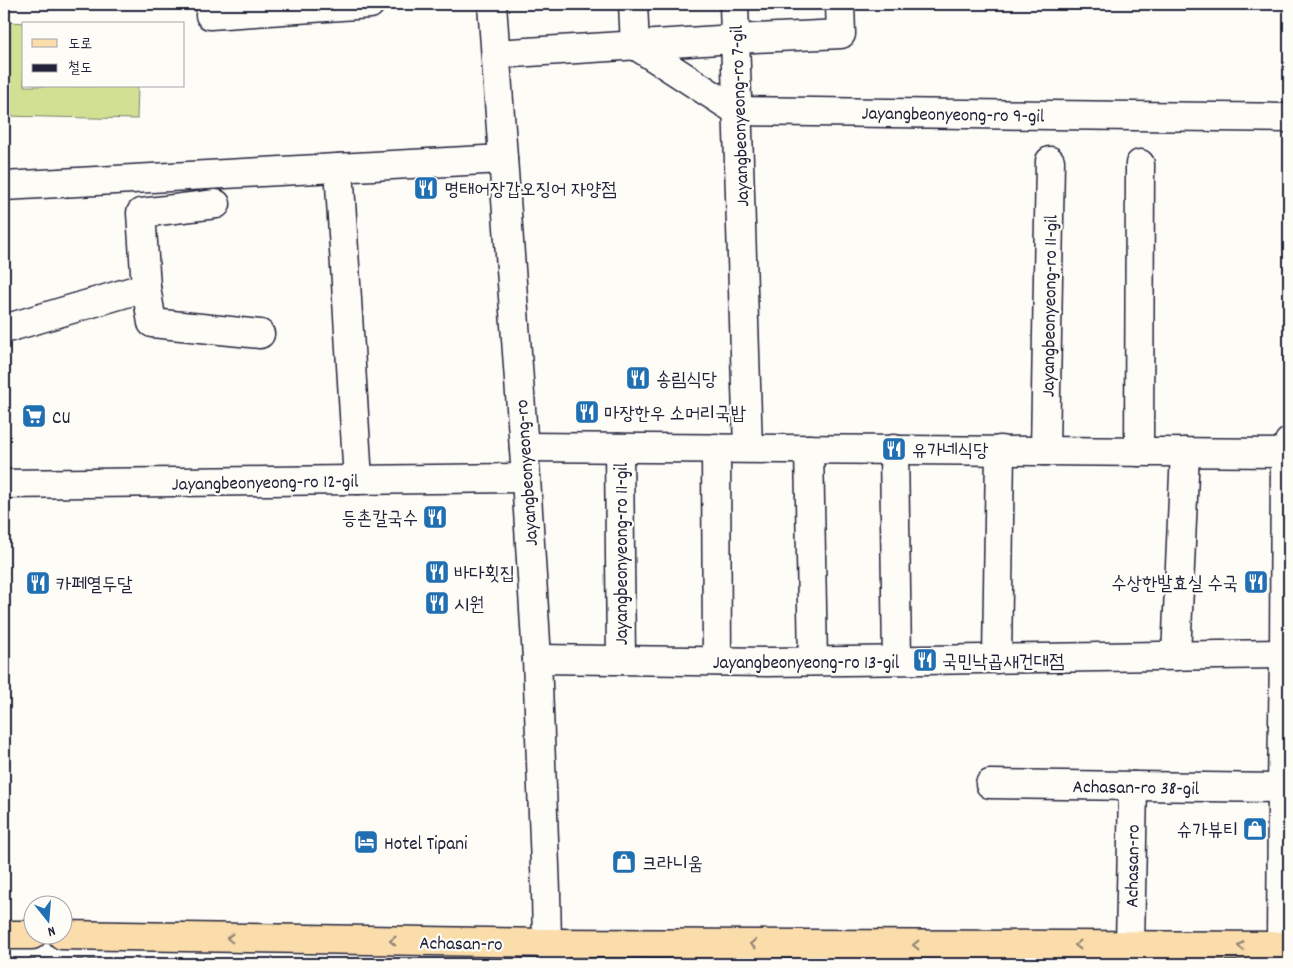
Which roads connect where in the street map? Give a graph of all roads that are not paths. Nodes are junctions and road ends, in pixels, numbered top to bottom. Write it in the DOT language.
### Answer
graph roads {
  1 [pos="370,4"];
  2 [pos="492,4"];
  3 [pos="633,4"];
  4 [pos="734,4"];
  5 [pos="840,4"];
  6 [pos="210,15"];
  7 [pos="735,39"];
  8 [pos="635,45"];
  9 [pos="496,54"];
  10 [pos="738,110"];
  11 [pos="1289,118"];
  12 [pos="503,159"];
  13 [pos="1050,161"];
  14 [pos="1140,164"];
  15 [pos="340,168"];
  16 [pos="4,186"];
  17 [pos="216,204"];
  18 [pos="146,287"];
  19 [pos="4,329"];
  20 [pos="260,334"];
  21 [pos="524,447"];
  22 [pos="1287,447"];
  23 [pos="620,448"];
  24 [pos="716,448"];
  25 [pos="748,448"];
  26 [pos="809,449"];
  27 [pos="894,450"];
  28 [pos="1000,450"];
  29 [pos="1045,451"];
  30 [pos="1139,452"];
  31 [pos="1185,452"];
  32 [pos="526,478"];
  33 [pos="358,480"];
  34 [pos="4,484"];
  35 [pos="1284,654"];
  36 [pos="1176,656"];
  37 [pos="537,659"];
  38 [pos="997,659"];
  39 [pos="621,660"];
  40 [pos="896,660"];
  41 [pos="717,661"];
  42 [pos="813,661"];
  43 [pos="990,784"];
  44 [pos="1133,786"];
  45 [pos="1282,788"];
  46 [pos="4,935"];
  47 [pos="22,935"];
  48 [pos="72,936"];
  49 [pos="1130,946"];
  50 [pos="1285,946"];
  51 [pos="551,954"];
  1 -- 6 [label="street"];
  2 -- 9 [label="street, Jayangbeonyeong-ro"];
  3 -- 8 [label="street"];
  4 -- 7 [label="street, Jayangbeonyeong-ro 7-gil"];
  5 -- 7 [label="street"];
  7 -- 8 [label="street"];
  7 -- 10 [label="street, Jayangbeonyeong-ro 7-gil"];
  8 -- 9 [label="street"];
  8 -- 10 [label="street"];
  9 -- 12 [label="street, Jayangbeonyeong-ro"];
  10 -- 11 [label="street, Jayangbeonyeong-ro 9-gil"];
  10 -- 25 [label="street, Jayangbeonyeong-ro 7-gil"];
  12 -- 15 [label="street"];
  12 -- 21 [label="street, Jayangbeonyeong-ro"];
  13 -- 29 [label="street, Jayangbeonyeong-ro 11-gil"];
  14 -- 30 [label="street"];
  15 -- 16 [label="street"];
  15 -- 33 [label="street"];
  17 -- 18 [label="street"];
  18 -- 19 [label="street"];
  18 -- 20 [label="street"];
  21 -- 23 [label="street, Jayangbeonyeong-ro 11-gil"];
  21 -- 32 [label="street, Jayangbeonyeong-ro"];
  22 -- 31 [label="street, Jayangbeonyeong-ro 11-gil"];
  22 -- 35 [label="street"];
  23 -- 24 [label="street, Jayangbeonyeong-ro 11-gil"];
  23 -- 39 [label="street, Jayangbeonyeong-ro 11-gil"];
  24 -- 25 [label="street, Jayangbeonyeong-ro 11-gil"];
  24 -- 41 [label="street"];
  25 -- 26 [label="street, Jayangbeonyeong-ro 11-gil"];
  26 -- 27 [label="street, Jayangbeonyeong-ro 11-gil"];
  26 -- 42 [label="street"];
  27 -- 28 [label="street, Jayangbeonyeong-ro 11-gil"];
  27 -- 40 [label="street"];
  28 -- 29 [label="street, Jayangbeonyeong-ro 11-gil"];
  28 -- 38 [label="street"];
  29 -- 30 [label="street, Jayangbeonyeong-ro 11-gil"];
  30 -- 31 [label="street, Jayangbeonyeong-ro 11-gil"];
  31 -- 36 [label="street"];
  32 -- 33 [label="street, Jayangbeonyeong-ro 12-gil"];
  32 -- 37 [label="street, Jayangbeonyeong-ro"];
  33 -- 34 [label="street, Jayangbeonyeong-ro 12-gil"];
  35 -- 36 [label="street, Jayangbeonyeong-ro 13-gil"];
  35 -- 45 [label="street"];
  36 -- 38 [label="street, Jayangbeonyeong-ro 13-gil"];
  37 -- 39 [label="street, Jayangbeonyeong-ro 13-gil"];
  37 -- 51 [label="street, Jayangbeonyeong-ro"];
  38 -- 40 [label="street, Jayangbeonyeong-ro 13-gil"];
  39 -- 41 [label="street, Jayangbeonyeong-ro 13-gil"];
  40 -- 42 [label="street, Jayangbeonyeong-ro 13-gil"];
  41 -- 42 [label="street, Jayangbeonyeong-ro 13-gil"];
  43 -- 44 [label="street, Achasan-ro 38-gil"];
  44 -- 45 [label="street, Achasan-ro 38-gil"];
  44 -- 49 [label="street, Achasan-ro"];
  45 -- 50 [label="street"];
  46 -- 47 [label="main road"];
  51 -- 48 [label="main road, Achasan-ro, one-way"];
  50 -- 49 [label="main road, Achasan-ro, one-way"];
  49 -- 51 [label="main road, Achasan-ro, one-way"];
}
